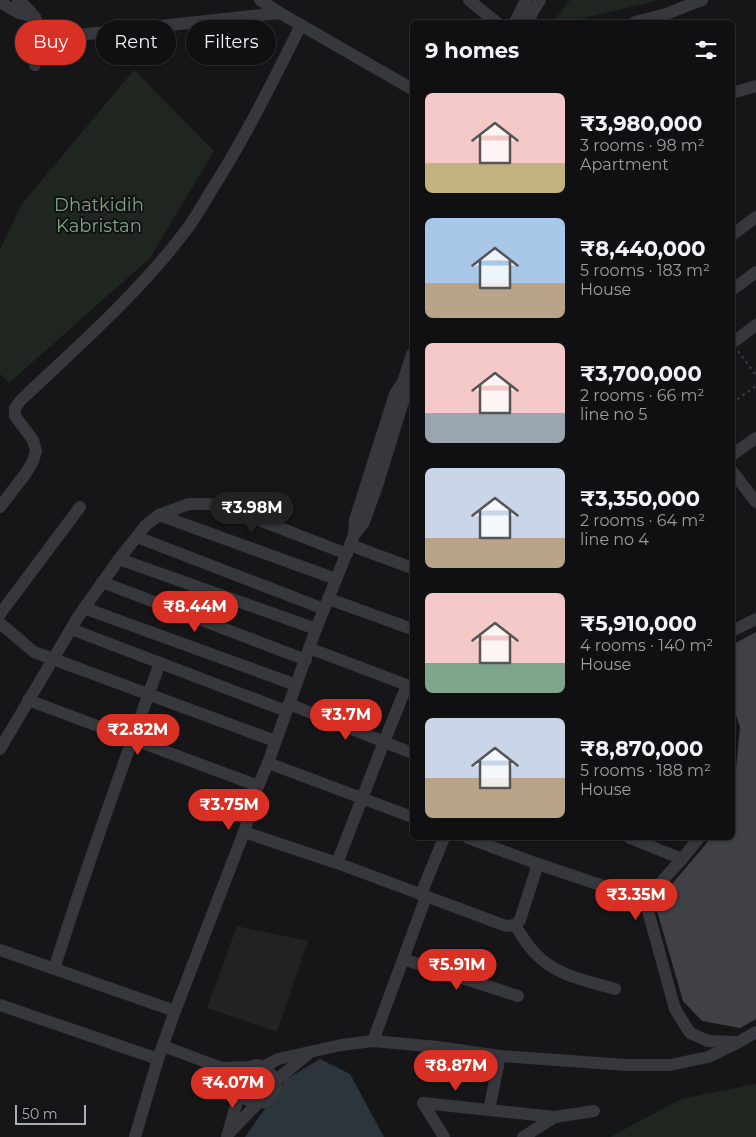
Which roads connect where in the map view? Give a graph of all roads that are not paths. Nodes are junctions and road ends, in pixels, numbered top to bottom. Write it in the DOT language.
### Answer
graph roads {
  1 [pos="18,0"];
  2 [pos="260,0"];
  3 [pos="469,0"];
  4 [pos="526,0"];
  5 [pos="540,0"];
  6 [pos="702,0"];
  7 [pos="0,2"];
  8 [pos="280,13"];
  9 [pos="35,17"];
  10 [pos="36,20"];
  11 [pos="494,20"];
  12 [pos="516,20"];
  13 [pos="529,20"];
  14 [pos="643,20"];
  15 [pos="301,25"];
  16 [pos="86,34"];
  17 [pos="756,86"];
  18 [pos="410,88"];
  19 [pos="735,92"];
  20 [pos="756,217"];
  21 [pos="735,233"];
  22 [pos="756,272"];
  23 [pos="735,288"];
  24 [pos="756,325"];
  25 [pos="735,347"];
  26 [pos="410,360"];
  27 [pos="404,396"];
  28 [pos="756,438"];
  29 [pos="735,454"];
  30 [pos="735,475"];
  31 [pos="756,502"];
  32 [pos="0,507"];
  33 [pos="80,507"];
  34 [pos="159,515"];
  35 [pos="137,537"];
  36 [pos="350,545"];
  37 [pos="119,559"];
  38 [pos="410,567"];
  39 [pos="336,579"];
  40 [pos="102,582"];
  41 [pos="327,604"];
  42 [pos="84,608"];
  43 [pos="0,614"];
  44 [pos="756,619"];
  45 [pos="0,623"];
  46 [pos="71,628"];
  47 [pos="410,628"];
  48 [pos="316,629"];
  49 [pos="735,630"];
  50 [pos="308,654"];
  51 [pos="53,660"];
  52 [pos="160,663"];
  53 [pos="296,685"];
  54 [pos="410,686"];
  55 [pos="148,694"];
  56 [pos="28,700"];
  57 [pos="287,708"];
  58 [pos="132,738"];
  59 [pos="276,741"];
  60 [pos="384,742"];
  61 [pos="0,749"];
  62 [pos="410,752"];
  63 [pos="268,763"];
  64 [pos="258,786"];
  65 [pos="363,798"];
  66 [pos="410,816"];
  67 [pos="244,832"];
  68 [pos="443,840"];
  69 [pos="473,840"];
  70 [pos="635,840"];
  71 [pos="697,840"];
  72 [pos="682,859"];
  73 [pos="338,863"];
  74 [pos="538,864"];
  75 [pos="424,896"];
  76 [pos="645,900"];
  77 [pos="514,925"];
  78 [pos="0,950"];
  79 [pos="403,959"];
  80 [pos="54,969"];
  81 [pos="615,989"];
  82 [pos="518,996"];
  83 [pos="0,1005"];
  84 [pos="175,1011"];
  85 [pos="756,1032"];
  86 [pos="374,1041"];
  87 [pos="739,1042"];
  88 [pos="163,1046"];
  89 [pos="310,1052"];
  90 [pos="500,1056"];
  91 [pos="158,1059"];
  92 [pos="249,1067"];
  93 [pos="263,1067"];
  94 [pos="222,1068"];
  95 [pos="275,1081"];
  96 [pos="238,1090"];
  97 [pos="258,1103"];
  98 [pos="489,1110"];
  99 [pos="594,1111"];
  100 [pos="555,1117"];
  101 [pos="227,1136"];
  102 [pos="135,1137"];
  103 [pos="444,1137"];
  104 [pos="522,1137"];
  1 -- 9 [label="street"];
  2 -- 8 [label="street"];
  3 -- 11 [label="street"];
  4 -- 12 [label="street"];
  5 -- 13 [label="street"];
  6 -- 14 [label="street"];
  7 -- 9 [label="street"];
  8 -- 15 [label="street"];
  8 -- 16 [label="street"];
  9 -- 10 [label="street"];
  15 -- 18 [label="street"];
  15 -- 32 [label="street"];
  17 -- 19 [label="street"];
  20 -- 21 [label="street"];
  22 -- 23 [label="street"];
  24 -- 25 [label="street"];
  26 -- 27 [label="street"];
  27 -- 36 [label="street"];
  28 -- 29 [label="street"];
  30 -- 31 [label="street"];
  33 -- 43 [label="street"];
  34 -- 35 [label="street"];
  34 -- 36 [label="street"];
  34 -- 39 [label="street"];
  35 -- 37 [label="street"];
  35 -- 41 [label="street"];
  36 -- 38 [label="street"];
  36 -- 39 [label="street"];
  37 -- 40 [label="street"];
  37 -- 48 [label="street"];
  39 -- 41 [label="street"];
  40 -- 42 [label="street"];
  40 -- 50 [label="street"];
  41 -- 47 [label="street"];
  41 -- 48 [label="street"];
  42 -- 46 [label="street"];
  42 -- 53 [label="street"];
  44 -- 49 [label="street"];
  45 -- 51 [label="street"];
  46 -- 51 [label="street"];
  46 -- 52 [label="street"];
  48 -- 50 [label="street"];
  50 -- 53 [label="street"];
  50 -- 54 [label="street"];
  51 -- 55 [label="street"];
  51 -- 56 [label="street"];
  52 -- 55 [label="street"];
  52 -- 57 [label="street"];
  53 -- 57 [label="street"];
  54 -- 60 [label="street"];
  55 -- 58 [label="street"];
  55 -- 59 [label="street"];
  56 -- 58 [label="street"];
  56 -- 61 [label="street"];
  57 -- 59 [label="street"];
  57 -- 60 [label="street"];
  58 -- 64 [label="street"];
  58 -- 80 [label="street"];
  59 -- 63 [label="street"];
  60 -- 62 [label="street"];
  60 -- 65 [label="street"];
  63 -- 64 [label="street"];
  63 -- 65 [label="street"];
  64 -- 67 [label="street"];
  65 -- 66 [label="street"];
  65 -- 73 [label="street"];
  67 -- 73 [label="street"];
  67 -- 84 [label="street"];
  68 -- 75 [label="street"];
  69 -- 74 [label="street"];
  70 -- 72 [label="street"];
  71 -- 72 [label="street"];
  72 -- 76 [label="street"];
  73 -- 75 [label="street"];
  74 -- 76 [label="street"];
  74 -- 77 [label="street"];
  75 -- 77 [label="street"];
  75 -- 79 [label="street"];
  76 -- 87 [label="street"];
  77 -- 81 [label="street"];
  78 -- 80 [label="street"];
  79 -- 82 [label="street"];
  79 -- 86 [label="street"];
  80 -- 84 [label="street"];
  83 -- 91 [label="street"];
  84 -- 88 [label="street"];
  85 -- 87 [label="street"];
  86 -- 89 [label="street"];
  86 -- 90 [label="street"];
  87 -- 90 [label="street"];
  88 -- 91 [label="street"];
  88 -- 94 [label="street"];
  89 -- 93 [label="street"];
  89 -- 95 [label="street"];
  90 -- 98 [label="street"];
  91 -- 102 [label="street"];
  92 -- 93 [label="street"];
  92 -- 94 [label="street"];
  92 -- 96 [label="street"];
  93 -- 95 [label="street"];
  94 -- 96 [label="street"];
  95 -- 97 [label="street"];
  96 -- 97 [label="street"];
  96 -- 101 [label="street"];
  97 -- 101 [label="street"];
  98 -- 100 [label="street"];
  98 -- 103 [label="street"];
  99 -- 100 [label="street"];
  100 -- 104 [label="street"];
}
